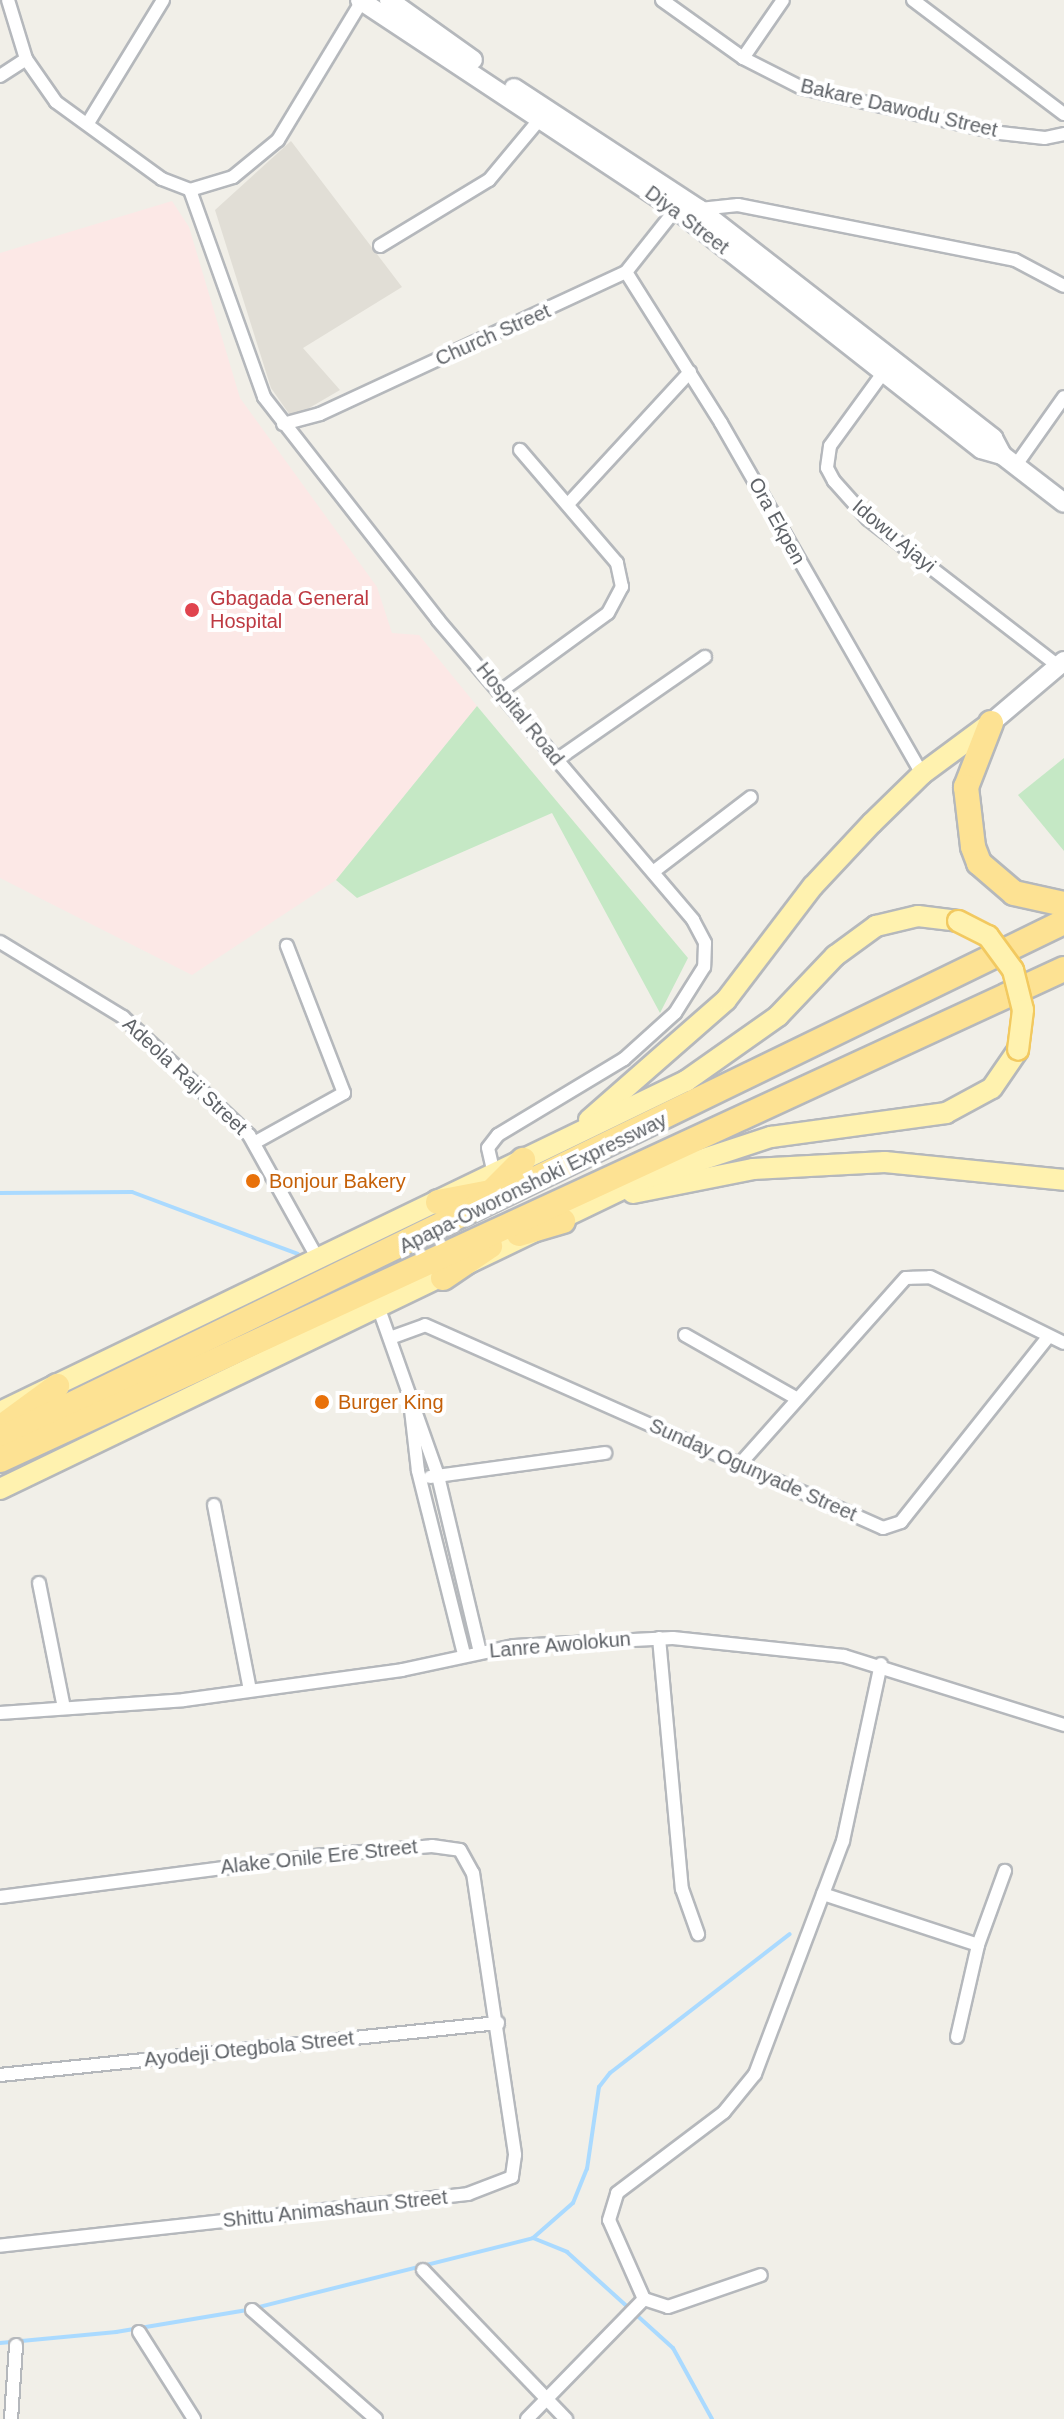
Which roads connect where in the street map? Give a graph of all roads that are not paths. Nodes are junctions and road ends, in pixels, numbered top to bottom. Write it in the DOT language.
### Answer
graph roads {
  1 [pos="8,0"];
  2 [pos="163,0"];
  3 [pos="389,0"];
  4 [pos="662,0"];
  5 [pos="783,0"];
  6 [pos="913,0"];
  7 [pos="361,1"];
  8 [pos="743,58"];
  9 [pos="26,59"];
  10 [pos="0,76"];
  11 [pos="1064,114"];
  12 [pos="539,120"];
  13 [pos="88,123"];
  14 [pos="1064,134"];
  15 [pos="190,190"];
  16 [pos="676,209"];
  17 [pos="699,209"];
  18 [pos="380,246"];
  19 [pos="626,272"];
  20 [pos="1064,286"];
  21 [pos="690,372"];
  22 [pos="883,373"];
  23 [pos="1064,397"];
  24 [pos="283,424"];
  25 [pos="520,450"];
  26 [pos="1009,460"];
  27 [pos="570,502"];
  28 [pos="1064,503"];
  29 [pos="705,657"];
  30 [pos="1061,664"];
  31 [pos="501,691"];
  32 [pos="991,723"];
  33 [pos="558,759"];
  34 [pos="922,774"];
  35 [pos="751,797"];
  36 [pos="653,872"];
  37 [pos="1064,904"];
  38 [pos="1064,922"];
  39 [pos="0,942"];
  40 [pos="287,946"];
  41 [pos="1064,969"];
  42 [pos="564,1139"];
  43 [pos="254,1143"];
  44 [pos="523,1160"];
  45 [pos="492,1180"];
  46 [pos="538,1180"];
  47 [pos="1064,1180"];
  48 [pos="610,1199"];
  49 [pos="438,1202"];
  50 [pos="554,1215"];
  51 [pos="453,1222"];
  52 [pos="318,1259"];
  53 [pos="438,1269"];
  54 [pos="379,1309"];
  55 [pos="685,1335"];
  56 [pos="1048,1337"];
  57 [pos="390,1338"];
  58 [pos="1064,1343"];
  59 [pos="63,1396"];
  60 [pos="794,1397"];
  61 [pos="410,1401"];
  62 [pos="4,1419"];
  63 [pos="0,1439"];
  64 [pos="605,1453"];
  65 [pos="0,1460"];
  66 [pos="740,1464"];
  67 [pos="438,1476"];
  68 [pos="420,1479"];
  69 [pos="0,1489"];
  70 [pos="214,1505"];
  71 [pos="39,1583"];
  72 [pos="659,1638"];
  73 [pos="480,1652"];
  74 [pos="464,1654"];
  75 [pos="881,1664"];
  76 [pos="250,1690"];
  77 [pos="64,1708"];
  78 [pos="0,1713"];
  79 [pos="1064,1725"];
  80 [pos="1005,1871"];
  81 [pos="823,1894"];
  82 [pos="0,1897"];
  83 [pos="698,1934"];
  84 [pos="978,1945"];
  85 [pos="498,2023"];
  86 [pos="957,2037"];
  87 [pos="0,2075"];
  88 [pos="0,2246"];
  89 [pos="423,2270"];
  90 [pos="761,2275"];
  91 [pos="640,2303"];
  92 [pos="252,2310"];
  93 [pos="139,2332"];
  94 [pos="16,2345"];
  95 [pos="546,2399"];
  96 [pos="11,2419"];
  97 [pos="194,2419"];
  98 [pos="376,2419"];
  99 [pos="527,2419"];
  100 [pos="566,2419"];
  1 -- 9 [label="street"];
  2 -- 13 [label="street"];
  3 -- 17 [label="main road, Diya Street"];
  4 -- 8 [label="street, Bakare Dawodu Street"];
  5 -- 8 [label="street"];
  6 -- 11 [label="street"];
  7 -- 12 [label="main road, Diya Street"];
  7 -- 15 [label="street"];
  8 -- 14 [label="street, Bakare Dawodu Street"];
  9 -- 10 [label="street"];
  9 -- 13 [label="street"];
  12 -- 16 [label="main road, Diya Street"];
  12 -- 18 [label="street"];
  13 -- 15 [label="street"];
  15 -- 24 [label="street, Hospital Road"];
  16 -- 19 [label="street, Church Street"];
  16 -- 22 [label="main road, Diya Street"];
  17 -- 20 [label="street"];
  17 -- 26 [label="main road, Diya Street"];
  19 -- 21 [label="street, Ora Ekpen"];
  19 -- 24 [label="street, Church Street"];
  21 -- 27 [label="street"];
  21 -- 34 [label="street, Ora Ekpen"];
  22 -- 26 [label="main road, Diya Street"];
  22 -- 30 [label="street, Idowu Ajayi"];
  23 -- 26 [label="street"];
  24 -- 31 [label="street, Hospital Road"];
  25 -- 27 [label="street"];
  26 -- 28 [label="main road, Diya Street"];
  27 -- 31 [label="street"];
  29 -- 33 [label="street"];
  30 -- 32 [label="main road"];
  31 -- 33 [label="street, Hospital Road"];
  32 -- 34 [label="main road"];
  32 -- 37 [label="highway"];
  33 -- 36 [label="street, Hospital Road"];
  34 -- 42 [label="main road"];
  35 -- 36 [label="street"];
  36 -- 45 [label="street, Hospital Road"];
  38 -- 46 [label="highway, Apapa-Oworonshoki Expressway"];
  39 -- 43 [label="street, Adeola Raji Street"];
  40 -- 43 [label="street"];
  41 -- 50 [label="highway, Apapa-Oworonshoki Expressway"];
  42 -- 44 [label="main road, Apapa-Oworonshoki Expressway"];
  42 -- 48 [label="main road, bridge"];
  43 -- 52 [label="street, Adeola Raji Street"];
  44 -- 45 [label="highway"];
  45 -- 46 [label="highway"];
  45 -- 49 [label="highway"];
  45 -- 51 [label="highway"];
  46 -- 51 [label="highway, Apapa-Oworonshoki Expressway"];
  47 -- 48 [label="main road"];
  48 -- 50 [label="main road, Apapa-Oworonshoki Expressway"];
  49 -- 52 [label="main road, Apapa-Oworonshoki Expressway"];
  50 -- 53 [label="highway, Apapa-Oworonshoki Expressway"];
  50 -- 53 [label="highway"];
  51 -- 59 [label="highway, Apapa-Oworonshoki Expressway"];
  52 -- 59 [label="main road, Apapa-Oworonshoki Expressway"];
  53 -- 54 [label="main road, Apapa-Oworonshoki Expressway"];
  53 -- 65 [label="highway, Apapa-Oworonshoki Expressway"];
  54 -- 57 [label="street"];
  54 -- 69 [label="main road, Apapa-Oworonshoki Expressway"];
  55 -- 60 [label="street"];
  56 -- 58 [label="street"];
  56 -- 60 [label="street"];
  56 -- 66 [label="street, Sunday Ogunyade Street"];
  57 -- 61 [label="street"];
  57 -- 66 [label="street, Sunday Ogunyade Street"];
  59 -- 62 [label="highway"];
  59 -- 63 [label="highway, Apapa-Oworonshoki Expressway"];
  60 -- 66 [label="street"];
  61 -- 67 [label="street"];
  61 -- 68 [label="street"];
  64 -- 67 [label="street"];
  67 -- 68 [label="street"];
  67 -- 73 [label="street"];
  68 -- 74 [label="street"];
  70 -- 76 [label="street"];
  71 -- 77 [label="street"];
  72 -- 73 [label="street, Lanre Awolokun"];
  72 -- 75 [label="street, Lanre Awolokun"];
  72 -- 83 [label="street"];
  73 -- 74 [label="street, Lanre Awolokun"];
  74 -- 76 [label="street, Lanre Awolokun"];
  75 -- 79 [label="street, Lanre Awolokun"];
  75 -- 81 [label="street"];
  76 -- 77 [label="street, Lanre Awolokun"];
  77 -- 78 [label="street, Lanre Awolokun"];
  80 -- 84 [label="street"];
  81 -- 84 [label="street"];
  81 -- 91 [label="street"];
  82 -- 85 [label="street, Alake Onile Ere Street"];
  84 -- 86 [label="street"];
  85 -- 87 [label="street, Ayodeji Otegbola Street"];
  85 -- 88 [label="street, Shittu Animashaun Street"];
  89 -- 95 [label="street"];
  90 -- 91 [label="street"];
  91 -- 95 [label="street"];
  92 -- 98 [label="street"];
  93 -- 97 [label="street"];
  94 -- 96 [label="street"];
  95 -- 99 [label="street"];
  95 -- 100 [label="street"];
}
